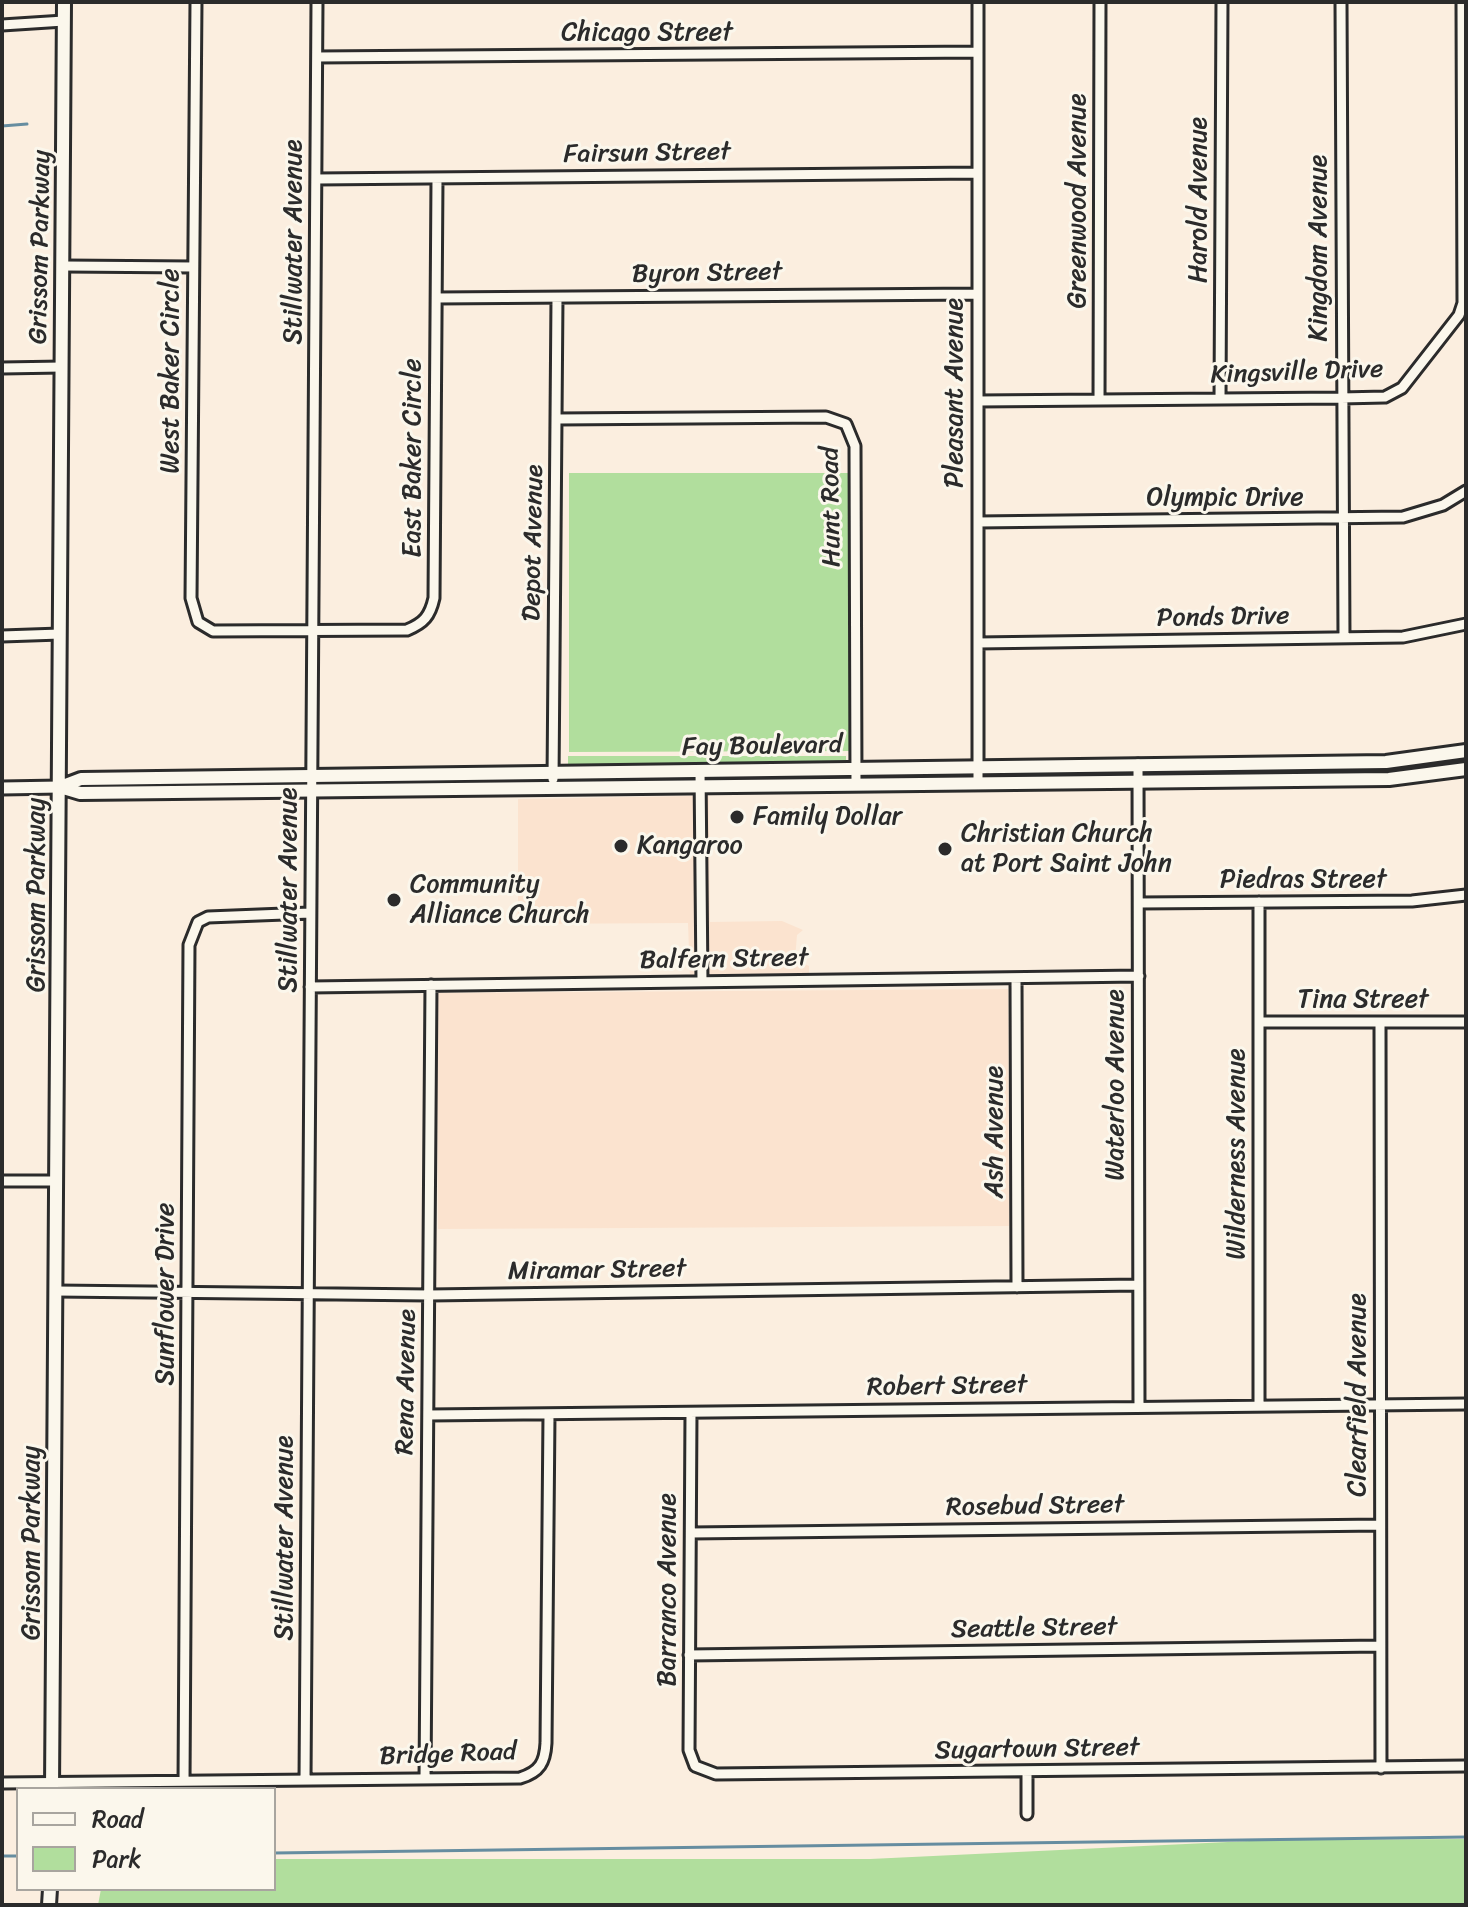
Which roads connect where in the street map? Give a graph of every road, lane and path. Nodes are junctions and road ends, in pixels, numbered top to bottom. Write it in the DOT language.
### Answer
graph roads {
  1 [pos="64,2"];
  2 [pos="196,2"];
  3 [pos="317,2"];
  4 [pos="978,2"];
  5 [pos="1100,2"];
  6 [pos="1222,2"];
  7 [pos="1341,2"];
  8 [pos="1462,2"];
  9 [pos="64,21"];
  10 [pos="2,25"];
  11 [pos="978,52"];
  12 [pos="317,57"];
  13 [pos="978,173"];
  14 [pos="317,179"];
  15 [pos="437,179"];
  16 [pos="64,266"];
  17 [pos="193,267"];
  18 [pos="977,294"];
  19 [pos="437,298"];
  20 [pos="557,298"];
  21 [pos="62,367"];
  22 [pos="2,368"];
  23 [pos="1220,398"];
  24 [pos="1341,398"];
  25 [pos="1099,400"];
  26 [pos="978,401"];
  27 [pos="558,419"];
  28 [pos="1466,491"];
  29 [pos="1343,519"];
  30 [pos="978,522"];
  31 [pos="1466,624"];
  32 [pos="313,630"];
  33 [pos="60,634"];
  34 [pos="2,636"];
  35 [pos="1344,638"];
  36 [pos="978,643"];
  37 [pos="1466,751"];
  38 [pos="1347,762"];
  39 [pos="1138,764"];
  40 [pos="978,766"];
  41 [pos="856,767"];
  42 [pos="1466,769"];
  43 [pos="700,770"];
  44 [pos="554,772"];
  45 [pos="312,775"];
  46 [pos="1347,779"];
  47 [pos="1138,782"];
  48 [pos="978,784"];
  49 [pos="856,785"];
  50 [pos="60,787"];
  51 [pos="700,787"];
  52 [pos="2,788"];
  53 [pos="553,789"];
  54 [pos="312,792"];
  55 [pos="1466,895"];
  56 [pos="1259,902"];
  57 [pos="1139,903"];
  58 [pos="310,913"];
  59 [pos="1139,976"];
  60 [pos="1016,978"];
  61 [pos="702,982"];
  62 [pos="431,985"];
  63 [pos="310,987"];
  64 [pos="1259,1022"];
  65 [pos="1466,1022"];
  66 [pos="1380,1023"];
  67 [pos="2,1181"];
  68 [pos="57,1181"];
  69 [pos="1137,1285"];
  70 [pos="1017,1287"];
  71 [pos="56,1291"];
  72 [pos="188,1293"];
  73 [pos="308,1295"];
  74 [pos="430,1295"];
  75 [pos="1380,1404"];
  76 [pos="1466,1404"];
  77 [pos="1259,1406"];
  78 [pos="1139,1407"];
  79 [pos="691,1413"];
  80 [pos="429,1415"];
  81 [pos="549,1415"];
  82 [pos="1380,1525"];
  83 [pos="691,1533"];
  84 [pos="1379,1646"];
  85 [pos="689,1655"];
  86 [pos="695,1766"];
  87 [pos="1466,1766"];
  88 [pos="1381,1768"];
  89 [pos="1027,1772"];
  90 [pos="305,1779"];
  91 [pos="425,1779"];
  92 [pos="184,1781"];
  93 [pos="2,1783"];
  94 [pos="52,1786"];
  95 [pos="1027,1814"];
  1 -- 9 [label="main road, Grissom Parkway"];
  2 -- 17 [label="street, West Baker Circle"];
  3 -- 12 [label="street, Stillwater Avenue"];
  4 -- 11 [label="street, Pleasant Avenue"];
  5 -- 25 [label="street, Greenwood Avenue"];
  6 -- 23 [label="street, Harold Avenue"];
  7 -- 24 [label="street, Kingdom Avenue"];
  8 -- 24 [label="street, Kingsville Drive"];
  9 -- 10 [label="street"];
  9 -- 16 [label="main road, Grissom Parkway"];
  11 -- 12 [label="street, Chicago Street"];
  11 -- 13 [label="street, Pleasant Avenue"];
  12 -- 14 [label="street, Stillwater Avenue"];
  13 -- 15 [label="street, Fairsun Street"];
  13 -- 18 [label="street, Pleasant Avenue"];
  14 -- 15 [label="street, Fairsun Street"];
  14 -- 32 [label="street, Stillwater Avenue"];
  15 -- 19 [label="street, East Baker Circle"];
  16 -- 17 [label="street"];
  16 -- 21 [label="main road, Grissom Parkway"];
  17 -- 32 [label="street, West Baker Circle"];
  18 -- 20 [label="street, Byron Street"];
  18 -- 26 [label="street, Pleasant Avenue"];
  19 -- 20 [label="street, Byron Street"];
  19 -- 32 [label="street, East Baker Circle"];
  20 -- 27 [label="street, Depot Avenue"];
  21 -- 22 [label="street"];
  21 -- 33 [label="main road, Grissom Parkway"];
  23 -- 24 [label="street, Kingsville Drive"];
  23 -- 25 [label="street, Kingsville Drive"];
  24 -- 29 [label="street, Kingdom Avenue"];
  25 -- 26 [label="street, Kingsville Drive"];
  26 -- 30 [label="street, Pleasant Avenue"];
  27 -- 41 [label="street, Hunt Road"];
  27 -- 44 [label="street, Depot Avenue"];
  28 -- 29 [label="street, Olympic Drive"];
  29 -- 30 [label="street, Olympic Drive"];
  29 -- 35 [label="street, Kingdom Avenue"];
  30 -- 36 [label="street, Pleasant Avenue"];
  31 -- 35 [label="street, Ponds Drive"];
  32 -- 45 [label="street, Stillwater Avenue"];
  33 -- 34 [label="street"];
  33 -- 50 [label="main road, Grissom Parkway"];
  35 -- 36 [label="street, Ponds Drive"];
  36 -- 40 [label="street, Pleasant Avenue"];
  37 -- 38 [label="main road, Fay Boulevard"];
  38 -- 39 [label="main road, Fay Boulevard"];
  38 -- 46 [label="street"];
  39 -- 40 [label="main road, Fay Boulevard"];
  39 -- 47 [label="street, Waterloo Avenue"];
  40 -- 41 [label="main road, Fay Boulevard"];
  40 -- 48 [label="street, Pleasant Avenue"];
  41 -- 43 [label="main road, Fay Boulevard"];
  41 -- 49 [label="street, Hunt Road"];
  42 -- 46 [label="main road, Fay Boulevard"];
  43 -- 44 [label="main road, Fay Boulevard"];
  43 -- 51 [label="street"];
  44 -- 45 [label="main road, Fay Boulevard"];
  44 -- 53 [label="street, Depot Avenue"];
  45 -- 50 [label="main road, Fay Boulevard"];
  45 -- 54 [label="street, Stillwater Avenue"];
  46 -- 47 [label="main road, Fay Boulevard"];
  47 -- 48 [label="main road, Fay Boulevard"];
  47 -- 57 [label="street, Waterloo Avenue"];
  48 -- 49 [label="main road, Fay Boulevard"];
  49 -- 51 [label="main road, Fay Boulevard"];
  50 -- 52 [label="street, Fay Boulevard"];
  50 -- 54 [label="main road, Fay Boulevard"];
  50 -- 68 [label="main road, Grissom Parkway"];
  51 -- 53 [label="main road, Fay Boulevard"];
  51 -- 61 [label="street"];
  53 -- 54 [label="main road, Fay Boulevard"];
  54 -- 58 [label="street, Stillwater Avenue"];
  55 -- 56 [label="street, Piedras Street"];
  56 -- 57 [label="street, Piedras Street"];
  56 -- 64 [label="street, Wilderness Avenue"];
  57 -- 59 [label="street, Waterloo Avenue"];
  58 -- 63 [label="street, Stillwater Avenue"];
  58 -- 72 [label="street, Sunflower Drive"];
  59 -- 60 [label="street, Balfern Street"];
  59 -- 69 [label="street, Waterloo Avenue"];
  60 -- 61 [label="street, Balfern Street"];
  60 -- 70 [label="street, Ash Avenue"];
  61 -- 62 [label="street, Balfern Street"];
  62 -- 63 [label="street, Balfern Street"];
  62 -- 74 [label="street, Rena Avenue"];
  63 -- 73 [label="street, Stillwater Avenue"];
  64 -- 66 [label="street, Tina Street"];
  64 -- 77 [label="street, Wilderness Avenue"];
  65 -- 66 [label="street, Tina Street"];
  66 -- 75 [label="street, Clearfield Avenue"];
  67 -- 68 [label="street"];
  68 -- 71 [label="main road, Grissom Parkway"];
  69 -- 70 [label="street, Miramar Street"];
  69 -- 78 [label="street, Waterloo Avenue"];
  70 -- 74 [label="street, Miramar Street"];
  71 -- 72 [label="street, Miramar Street"];
  71 -- 94 [label="main road, Grissom Parkway"];
  72 -- 73 [label="street, Miramar Street"];
  72 -- 92 [label="street, Sunflower Drive"];
  73 -- 74 [label="street, Miramar Street"];
  73 -- 90 [label="street, Stillwater Avenue"];
  74 -- 80 [label="street, Rena Avenue"];
  75 -- 76 [label="street, Robert Street"];
  75 -- 77 [label="street, Robert Street"];
  75 -- 82 [label="street, Clearfield Avenue"];
  77 -- 78 [label="street, Robert Street"];
  78 -- 79 [label="street, Robert Street"];
  79 -- 81 [label="street, Robert Street"];
  79 -- 83 [label="street, Barranco Avenue"];
  80 -- 81 [label="street, Robert Street"];
  80 -- 91 [label="street, Rena Avenue"];
  81 -- 91 [label="street, Bridge Road"];
  82 -- 83 [label="street, Rosebud Street"];
  82 -- 84 [label="street, Clearfield Avenue"];
  83 -- 85 [label="street, Barranco Avenue"];
  84 -- 85 [label="street, Seattle Street"];
  84 -- 88 [label="street, Clearfield Avenue"];
  85 -- 86 [label="street, Barranco Avenue"];
  86 -- 89 [label="street, Sugartown Street"];
  87 -- 88 [label="street, Sugartown Street"];
  88 -- 89 [label="street, Sugartown Street"];
  89 -- 95 [label="street"];
  90 -- 91 [label="street, Bridge Road"];
  90 -- 92 [label="street, Bridge Road"];
  92 -- 94 [label="street, Bridge Road"];
  93 -- 94 [label="street, Bridge Road"];
}
